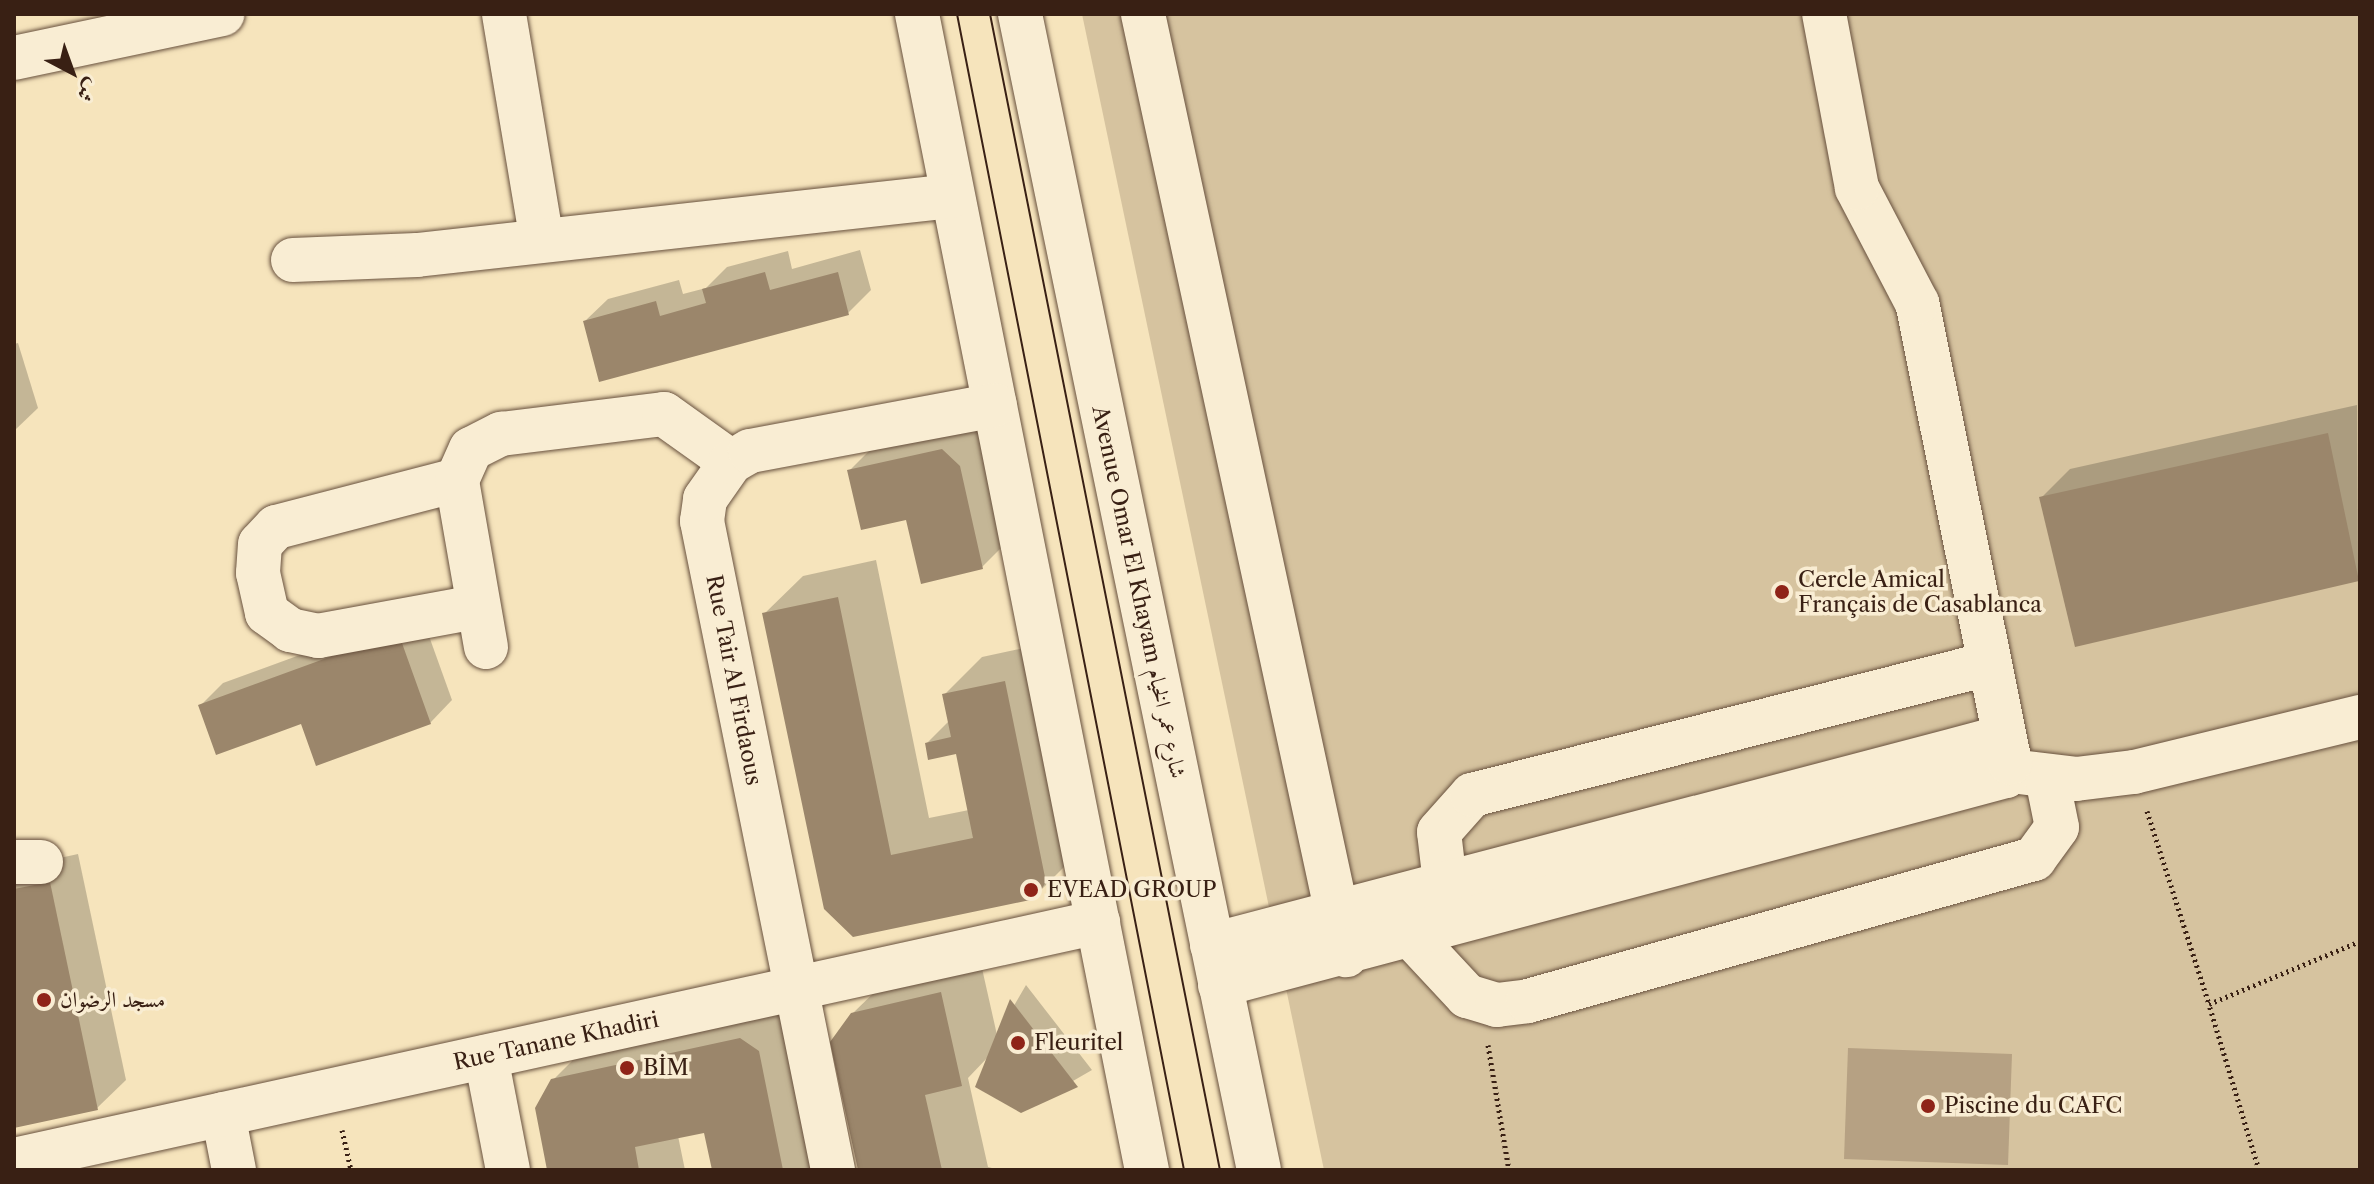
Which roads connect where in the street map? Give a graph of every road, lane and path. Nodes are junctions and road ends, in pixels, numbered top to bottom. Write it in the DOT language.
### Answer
graph roads {
  1 [pos="222,14"];
  2 [pos="504,14"];
  3 [pos="917,14"];
  4 [pos="1020,14"];
  5 [pos="1143,14"];
  6 [pos="1824,14"];
  7 [pos="14,58"];
  8 [pos="951,196"];
  9 [pos="541,236"];
  10 [pos="293,260"];
  11 [pos="995,405"];
  12 [pos="731,462"];
  13 [pos="457,480"];
  14 [pos="1988,664"];
  15 [pos="2360,717"];
  16 [pos="2020,762"];
  17 [pos="1901,763"];
  18 [pos="2134,772"];
  19 [pos="1913,805"];
  20 [pos="1642,831"];
  21 [pos="1654,873"];
  22 [pos="1445,883"];
  23 [pos="1335,913"];
  24 [pos="1098,922"];
  25 [pos="1412,937"];
  26 [pos="2360,941"];
  27 [pos="1346,955"];
  28 [pos="1216,965"];
  29 [pos="796,988"];
  30 [pos="1481,1002"];
  31 [pos="2209,1004"];
  32 [pos="486,1057"];
  33 [pos="223,1114"];
  34 [pos="14,1160"];
  35 [pos="234,1170"];
  36 [pos="508,1170"];
  37 [pos="833,1170"];
  38 [pos="1147,1170"];
  39 [pos="1259,1170"];
  40 [pos="1509,1170"];
  41 [pos="2259,1170"];
  1 -- 7 [label="street"];
  2 -- 9 [label="street"];
  3 -- 8 [label="street"];
  4 -- 28 [label="street, Avenue Omar El Khayam شارع عمر الخيام"];
  5 -- 23 [label="street"];
  6 -- 14 [label="street"];
  8 -- 9 [label="street"];
  8 -- 11 [label="street"];
  9 -- 10 [label="street"];
  11 -- 12 [label="street"];
  11 -- 24 [label="street"];
  12 -- 13 [label="street"];
  12 -- 29 [label="street, Rue Tair Al Firdaous"];
  13 -- 13 [label="street"];
  14 -- 16 [label="street"];
  14 -- 22 [label="street"];
  15 -- 18 [label="street"];
  16 -- 17 [label="street"];
  16 -- 18 [label="street"];
  16 -- 19 [label="street"];
  16 -- 30 [label="street"];
  17 -- 19 [label="street"];
  17 -- 20 [label="street"];
  18 -- 31 [label="path"];
  19 -- 21 [label="street"];
  20 -- 21 [label="street"];
  20 -- 22 [label="street"];
  21 -- 25 [label="street"];
  22 -- 23 [label="street"];
  23 -- 27 [label="street"];
  23 -- 28 [label="street"];
  24 -- 29 [label="street, Rue Tanane Khadiri"];
  24 -- 38 [label="street"];
  25 -- 27 [label="street"];
  25 -- 30 [label="street"];
  26 -- 31 [label="path"];
  27 -- 28 [label="street"];
  28 -- 39 [label="street, Avenue Omar El Khayam شارع عمر الخيام"];
  29 -- 32 [label="street, Rue Tanane Khadiri"];
  29 -- 37 [label="street, Rue Tair Al Firdaous"];
  30 -- 40 [label="path"];
  31 -- 41 [label="path"];
  32 -- 33 [label="street, Rue Tanane Khadiri"];
  32 -- 36 [label="street"];
  33 -- 34 [label="street, Rue Tanane Khadiri"];
  33 -- 35 [label="street"];
}
